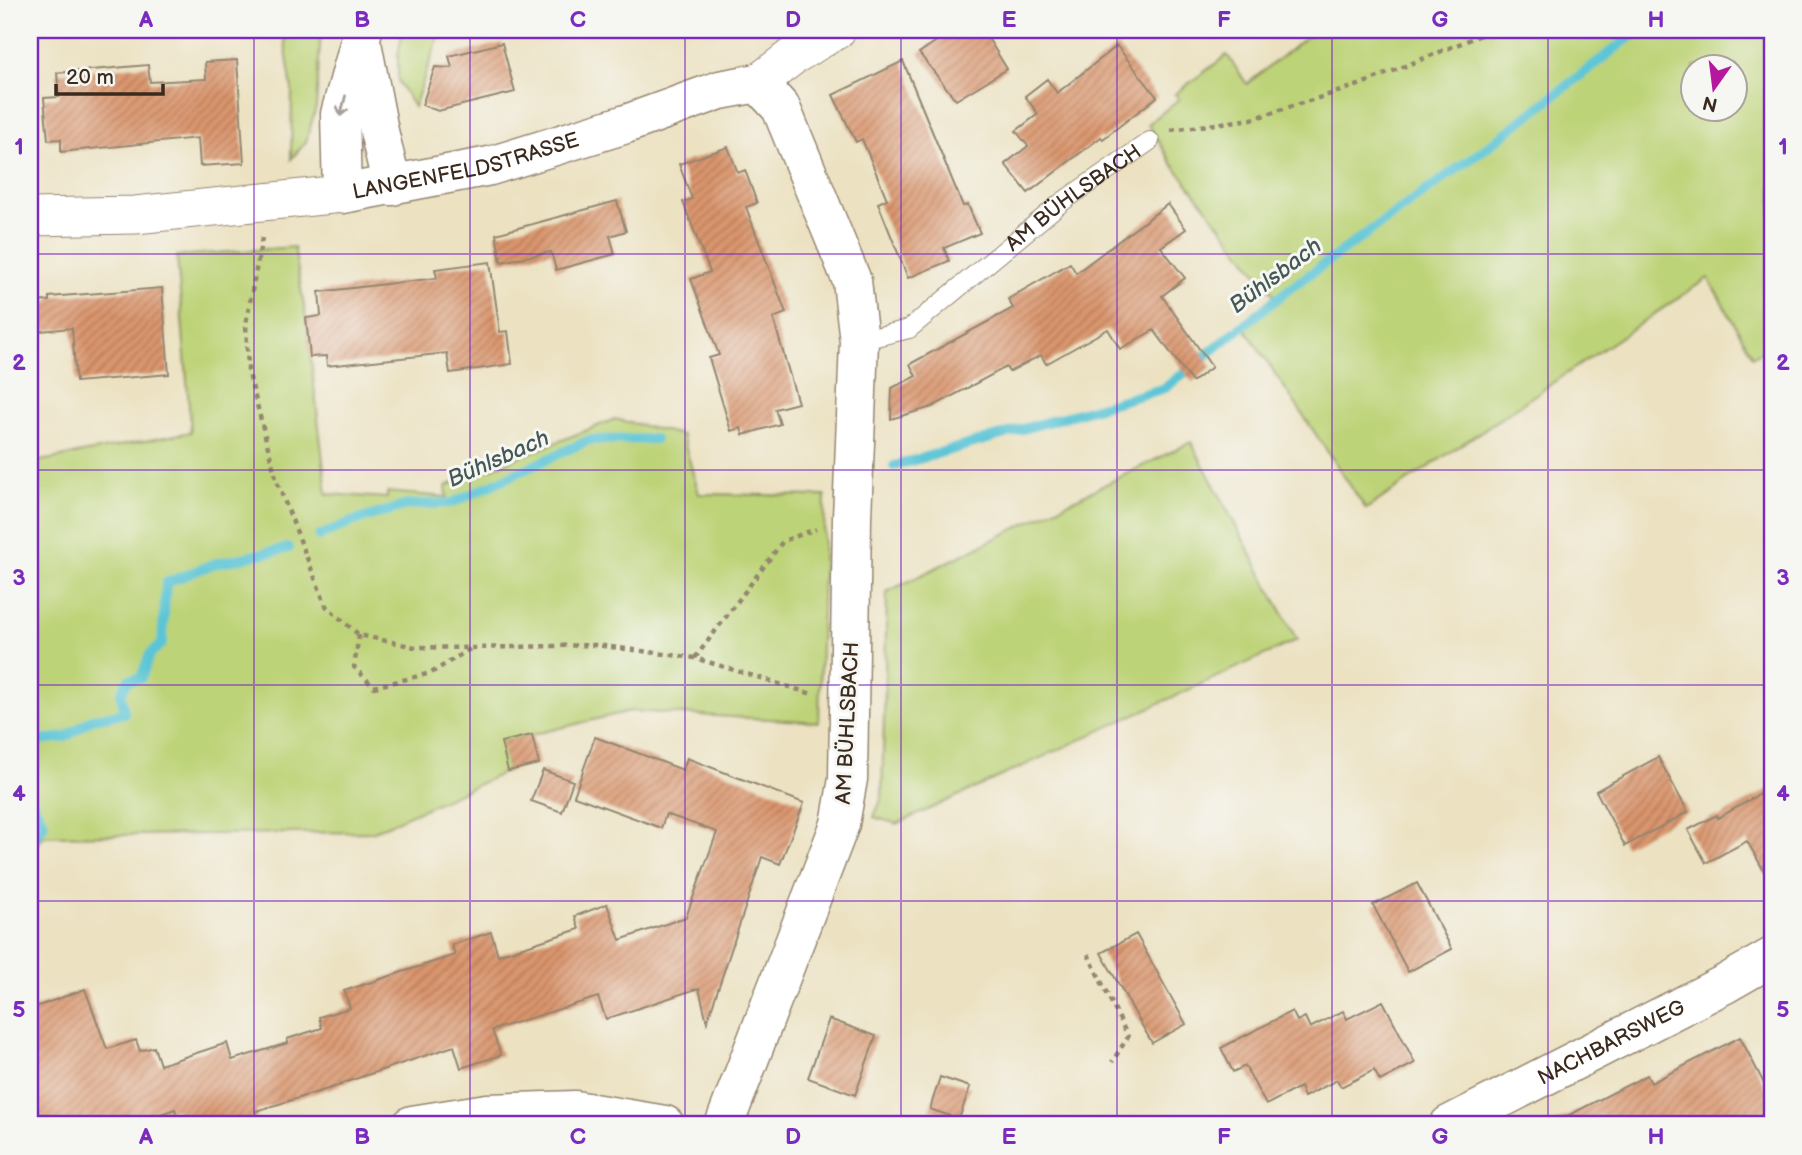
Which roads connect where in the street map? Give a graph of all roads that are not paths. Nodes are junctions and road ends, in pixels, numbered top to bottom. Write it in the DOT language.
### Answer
graph roads {
  1 [pos="837,30"];
  2 [pos="362,35"];
  3 [pos="758,83"];
  4 [pos="1150,141"];
  5 [pos="392,186"];
  6 [pos="342,194"];
  7 [pos="30,217"];
  8 [pos="859,341"];
  9 [pos="1772,957"];
  10 [pos="412,1125"];
  11 [pos="665,1125"];
  12 [pos="724,1125"];
  13 [pos="1450,1125"];
  1 -- 3 [label="street, LANGENFELDSTRASSE"];
  2 -- 5 [label="street"];
  2 -- 6 [label="street, one-way"];
  3 -- 5 [label="street, LANGENFELDSTRASSE"];
  3 -- 8 [label="street, AM BÜHLSBACH"];
  4 -- 8 [label="lane, AM BÜHLSBACH"];
  5 -- 6 [label="street, LANGENFELDSTRASSE"];
  6 -- 7 [label="street, LANGENFELDSTRASSE"];
  8 -- 12 [label="street, AM BÜHLSBACH"];
  9 -- 13 [label="street, NACHBARSWEG"];
  10 -- 11 [label="street"];
}
